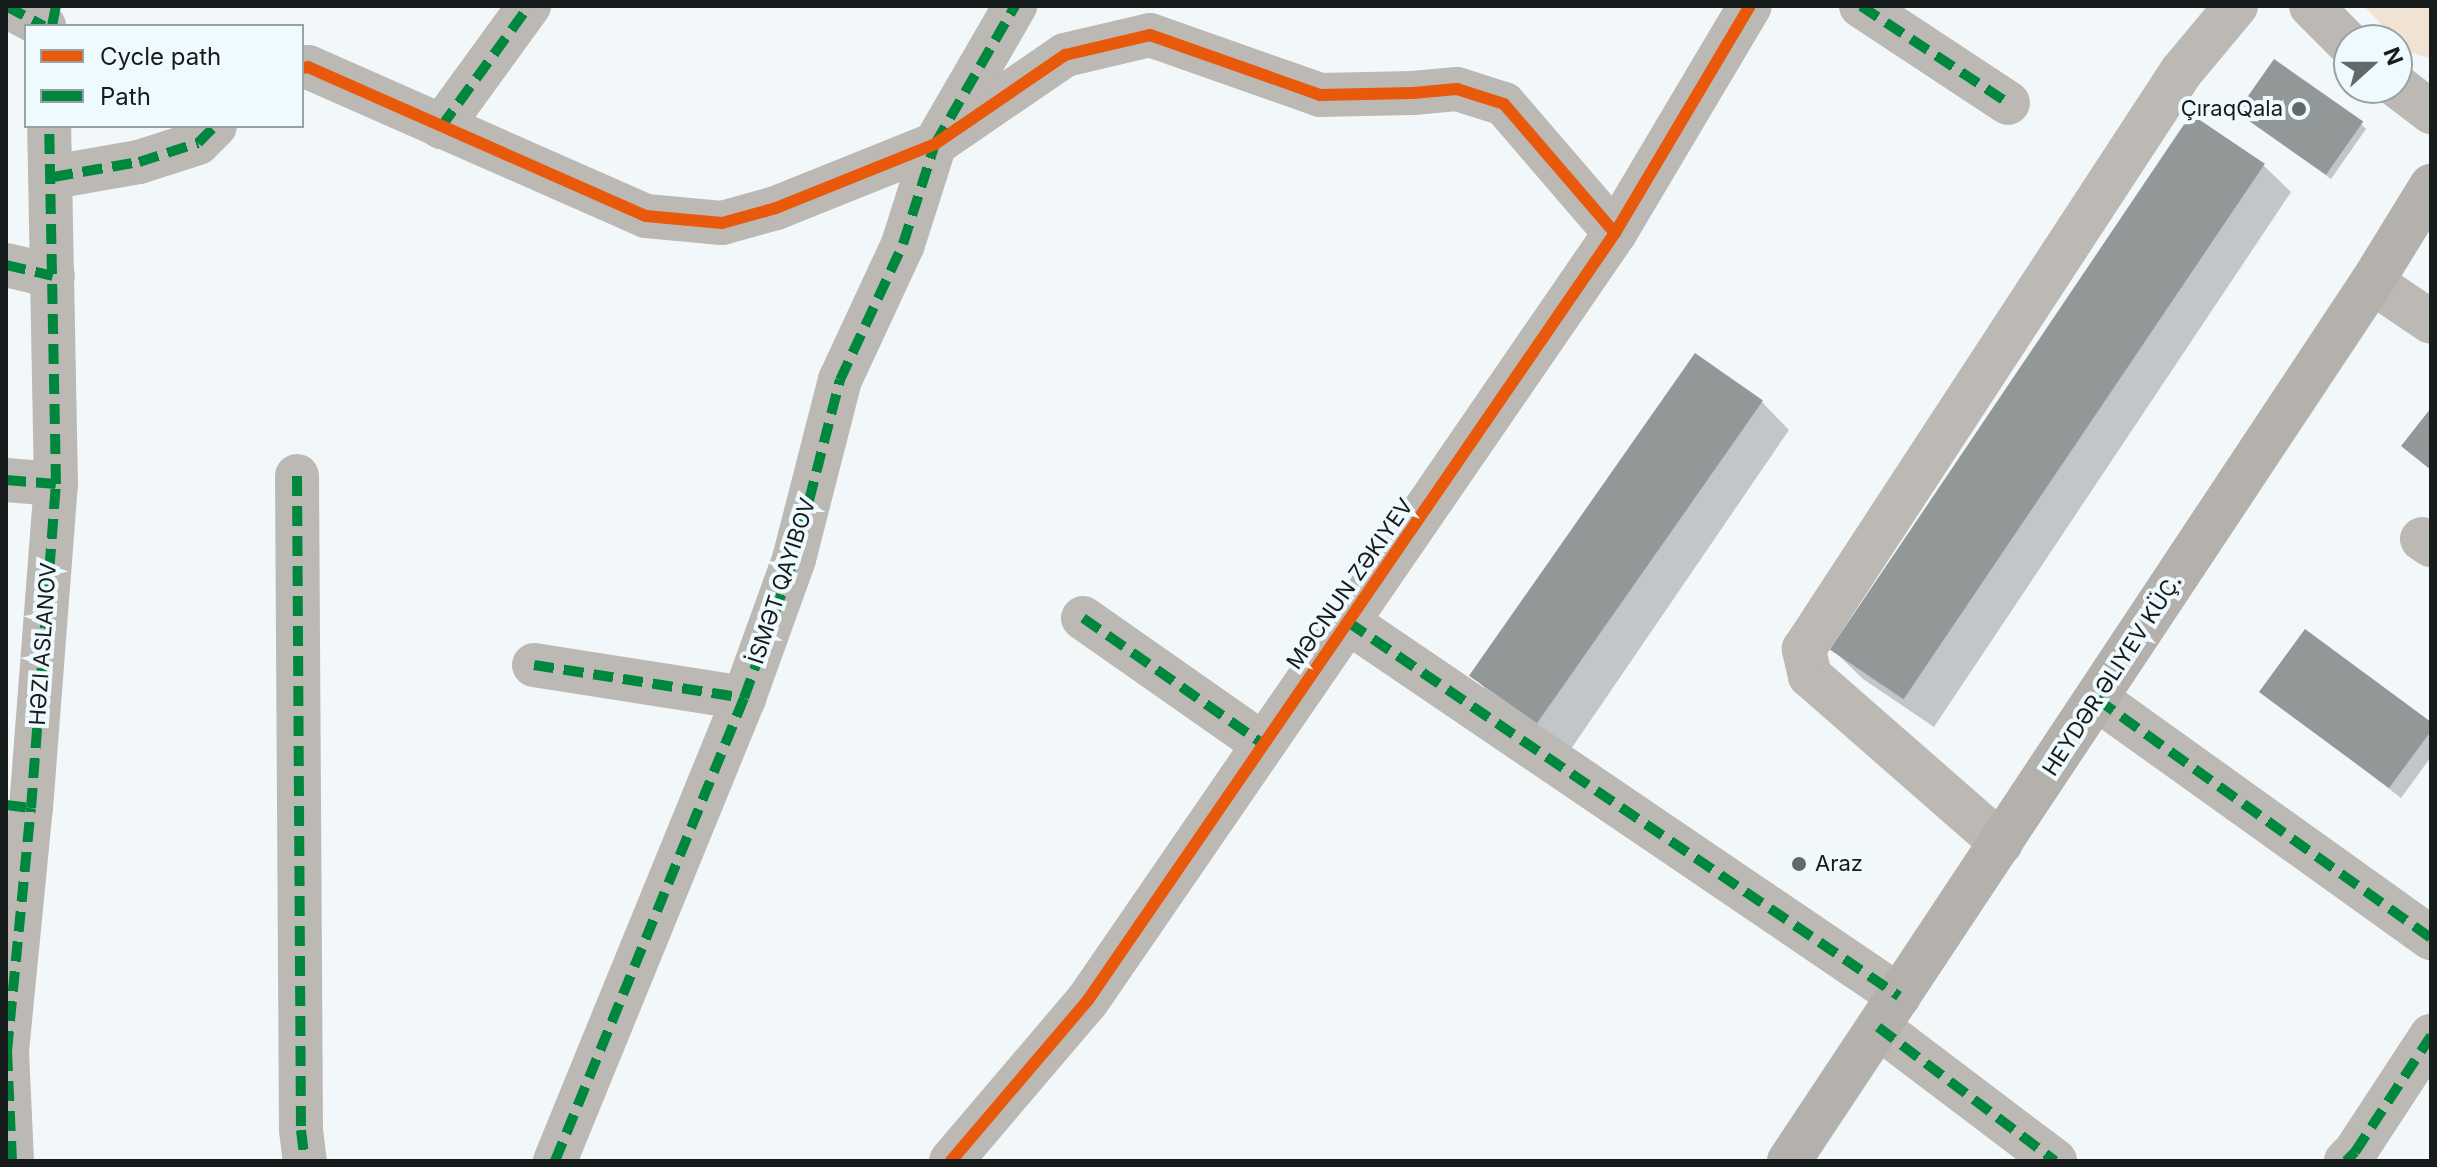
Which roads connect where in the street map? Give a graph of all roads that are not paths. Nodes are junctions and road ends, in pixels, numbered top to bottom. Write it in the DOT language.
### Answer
graph roads {
  1 [pos="6,6"];
  2 [pos="529,6"];
  3 [pos="1015,6"];
  4 [pos="1750,6"];
  5 [pos="1861,6"];
  6 [pos="2236,6"];
  7 [pos="2311,6"];
  8 [pos="40,24"];
  9 [pos="2333,28"];
  10 [pos="304,68"];
  11 [pos="2413,98"];
  12 [pos="2008,103"];
  13 [pos="2431,112"];
  14 [pos="441,127"];
  15 [pos="49,128"];
  16 [pos="213,128"];
  17 [pos="935,144"];
  18 [pos="53,177"];
  19 [pos="2431,186"];
  20 [pos="1615,233"];
  21 [pos="6,265"];
  22 [pos="53,276"];
  23 [pos="2372,282"];
  24 [pos="2431,322"];
  25 [pos="297,476"];
  26 [pos="6,480"];
  27 [pos="56,484"];
  28 [pos="1083,618"];
  29 [pos="1348,622"];
  30 [pos="534,665"];
  31 [pos="744,698"];
  32 [pos="2097,699"];
  33 [pos="1263,744"];
  34 [pos="18,806"];
  35 [pos="2001,843"];
  36 [pos="2431,938"];
  37 [pos="1889,1011"];
  38 [pos="2431,1036"];
  39 [pos="6,1052"];
  40 [pos="12,1161"];
  41 [pos="305,1161"];
  42 [pos="555,1161"];
  43 [pos="951,1161"];
  44 [pos="1789,1161"];
  45 [pos="2055,1161"];
  46 [pos="2346,1161"];
  1 -- 8 [label="street"];
  2 -- 14 [label="street"];
  3 -- 17 [label="street"];
  4 -- 20 [label="street, MƏCNUN ZƏKIYEV"];
  5 -- 12 [label="street"];
  6 -- 35 [label="street"];
  7 -- 9 [label="street"];
  10 -- 14 [label="street"];
  11 -- 13 [label="street"];
  14 -- 17 [label="street"];
  15 -- 18 [label="street, HƏZI ASLANOV"];
  16 -- 18 [label="street"];
  17 -- 20 [label="street"];
  17 -- 31 [label="street"];
  18 -- 22 [label="street, HƏZI ASLANOV"];
  19 -- 23 [label="main road, HEYDƏR ƏLIYEV KÜÇ."];
  20 -- 29 [label="street, MƏCNUN ZƏKIYEV"];
  21 -- 22 [label="street"];
  22 -- 27 [label="street, HƏZI ASLANOV"];
  23 -- 24 [label="street"];
  23 -- 32 [label="main road, HEYDƏR ƏLIYEV KÜÇ."];
  25 -- 41 [label="street"];
  26 -- 27 [label="street"];
  27 -- 34 [label="street, HƏZI ASLANOV"];
  28 -- 33 [label="street"];
  29 -- 33 [label="street, MƏCNUN ZƏKIYEV"];
  29 -- 37 [label="street"];
  30 -- 31 [label="street"];
  31 -- 42 [label="street"];
  32 -- 35 [label="main road, HEYDƏR ƏLIYEV KÜÇ."];
  32 -- 36 [label="street"];
  33 -- 43 [label="street, MƏCNUN ZƏKIYEV"];
  34 -- 39 [label="street, HƏZI ASLANOV"];
  35 -- 37 [label="main road, HEYDƏR ƏLIYEV KÜÇ."];
  37 -- 44 [label="main road, HEYDƏR ƏLIYEV KÜÇ."];
  37 -- 45 [label="street"];
  38 -- 46 [label="street"];
  39 -- 40 [label="street, HƏZI ASLANOV"];
}
